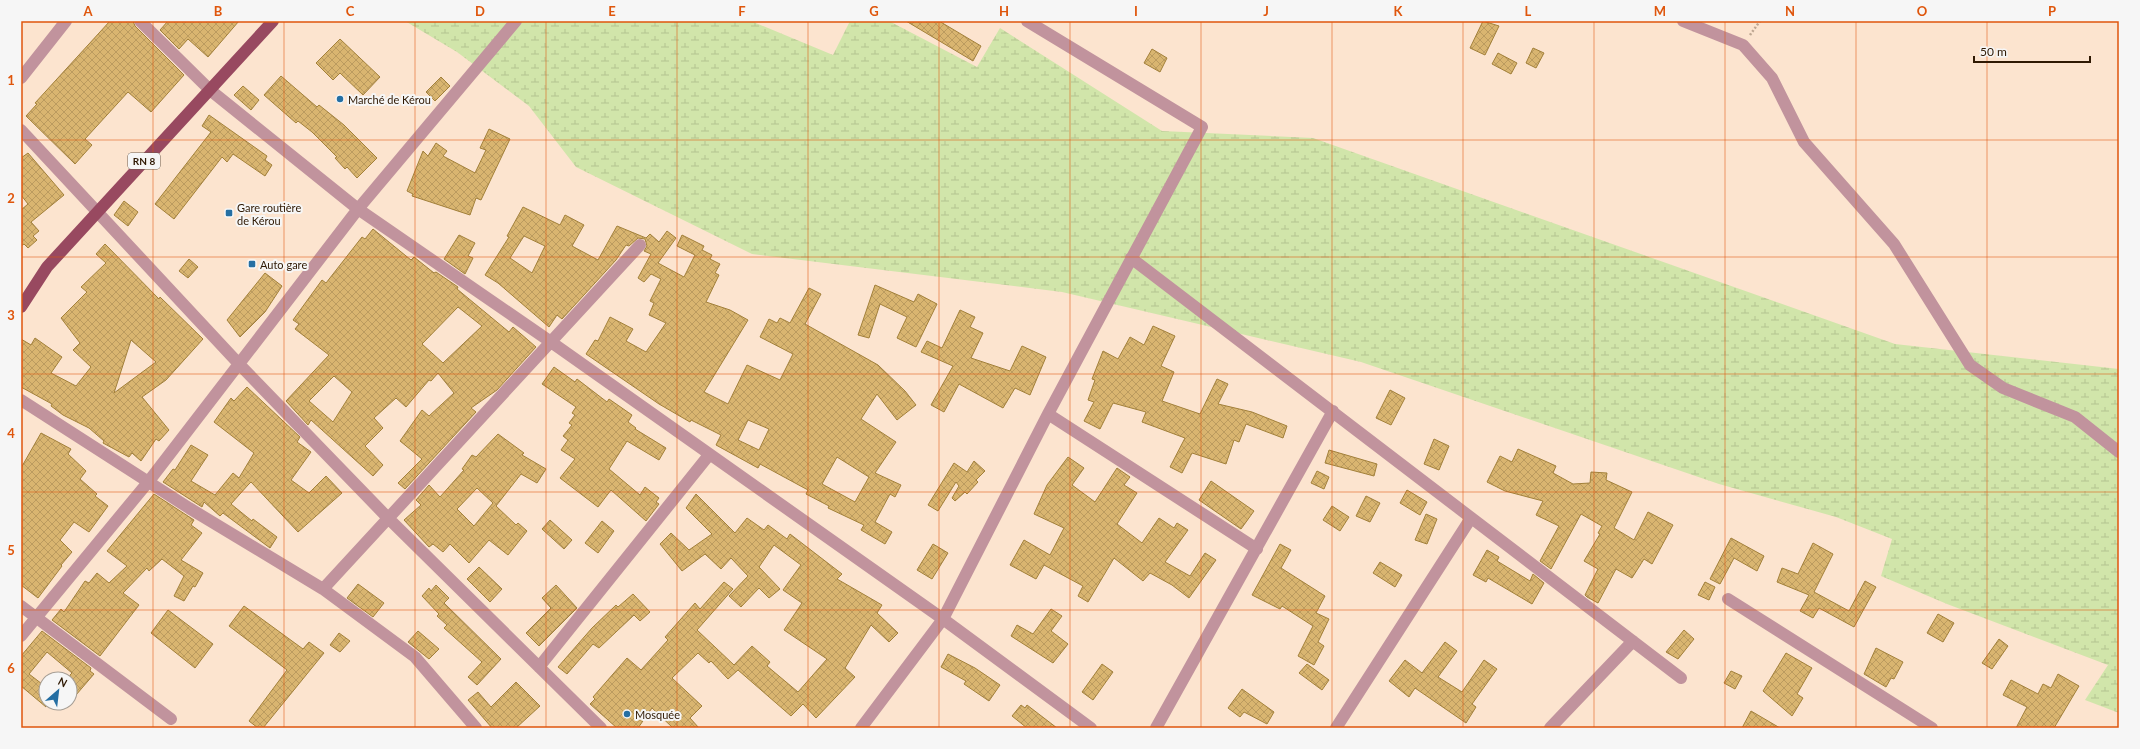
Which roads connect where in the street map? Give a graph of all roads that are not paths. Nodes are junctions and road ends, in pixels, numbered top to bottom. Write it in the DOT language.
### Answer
graph roads {
  1 [pos="66,21"];
  2 [pos="140,21"];
  3 [pos="273,21"];
  4 [pos="516,21"];
  5 [pos="1027,21"];
  6 [pos="1683,21"];
  7 [pos="21,78"];
  8 [pos="210,88"];
  9 [pos="21,130"];
  10 [pos="358,209"];
  11 [pos="99,211"];
  12 [pos="640,245"];
  13 [pos="1131,258"];
  14 [pos="21,306"];
  15 [pos="551,342"];
  16 [pos="239,364"];
  17 [pos="21,400"];
  18 [pos="1334,411"];
  19 [pos="1048,414"];
  20 [pos="2119,452"];
  21 [pos="710,455"];
  22 [pos="149,481"];
  23 [pos="388,518"];
  24 [pos="1471,518"];
  25 [pos="1257,549"];
  26 [pos="323,589"];
  27 [pos="1728,599"];
  28 [pos="21,606"];
  29 [pos="36,618"];
  30 [pos="943,619"];
  31 [pos="21,636"];
  32 [pos="1633,641"];
  33 [pos="540,667"];
  34 [pos="1681,678"];
  35 [pos="171,719"];
  36 [pos="476,728"];
  37 [pos="601,728"];
  38 [pos="861,728"];
  39 [pos="1091,728"];
  40 [pos="1156,728"];
  41 [pos="1336,728"];
  42 [pos="1550,728"];
  43 [pos="1932,728"];
  1 -- 7 [label="street"];
  2 -- 8 [label="street"];
  3 -- 8 [label="main road, RN 8"];
  4 -- 10 [label="street"];
  5 -- 13 [label="street"];
  6 -- 20 [label="street"];
  8 -- 10 [label="street"];
  8 -- 11 [label="main road, RN 8"];
  9 -- 11 [label="street"];
  10 -- 15 [label="street"];
  10 -- 16 [label="street"];
  11 -- 14 [label="main road, RN 8"];
  11 -- 16 [label="street"];
  12 -- 15 [label="street"];
  13 -- 18 [label="street"];
  13 -- 19 [label="street"];
  15 -- 21 [label="street"];
  15 -- 23 [label="street"];
  16 -- 22 [label="street"];
  16 -- 23 [label="street"];
  17 -- 22 [label="street"];
  18 -- 24 [label="street"];
  18 -- 25 [label="street"];
  19 -- 25 [label="street"];
  19 -- 30 [label="street"];
  21 -- 30 [label="street"];
  21 -- 33 [label="street"];
  22 -- 26 [label="street"];
  22 -- 29 [label="street"];
  23 -- 26 [label="street"];
  23 -- 33 [label="street"];
  24 -- 32 [label="street"];
  24 -- 41 [label="street"];
  25 -- 40 [label="street"];
  26 -- 36 [label="street"];
  27 -- 43 [label="street"];
  28 -- 29 [label="street"];
  29 -- 31 [label="street"];
  29 -- 35 [label="street"];
  30 -- 38 [label="street"];
  30 -- 39 [label="street"];
  32 -- 34 [label="street"];
  32 -- 42 [label="street"];
  33 -- 37 [label="street"];
}
